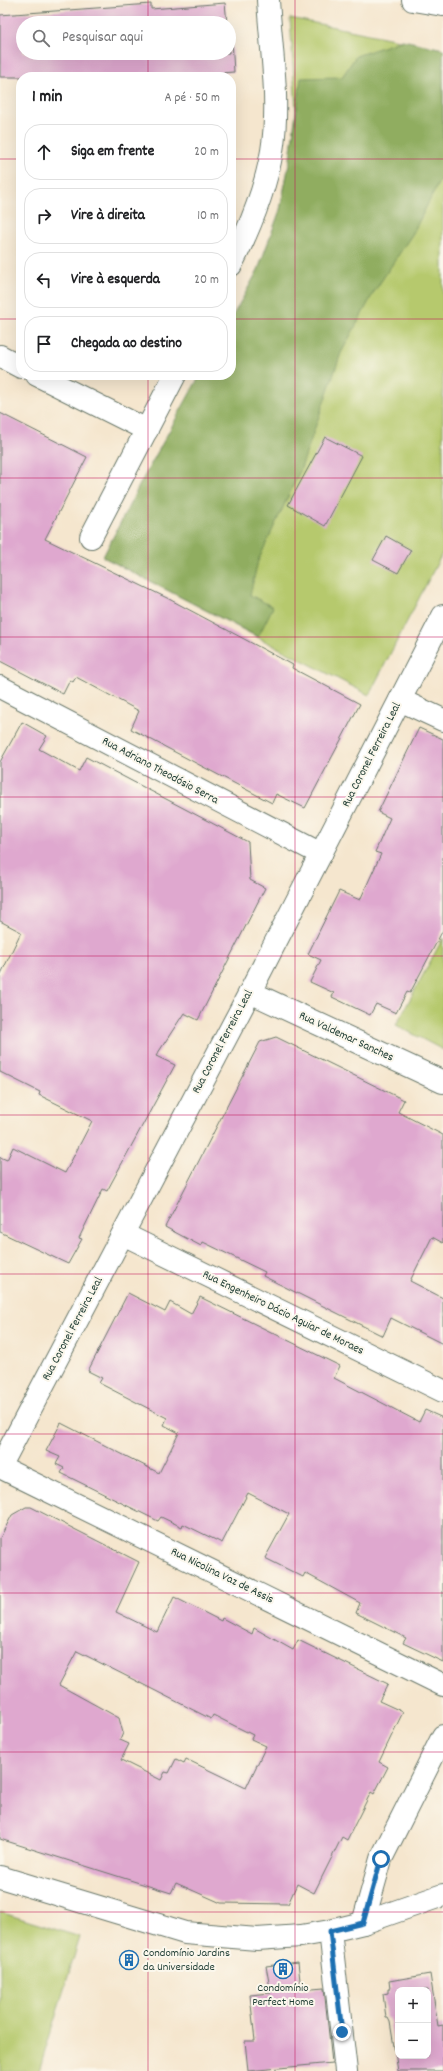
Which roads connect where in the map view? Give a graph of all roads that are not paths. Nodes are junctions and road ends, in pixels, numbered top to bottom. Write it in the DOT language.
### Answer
graph roads {
  1 [pos="268,0"];
  2 [pos="413,0"];
  3 [pos="443,5"];
  4 [pos="236,256"];
  5 [pos="0,356"];
  6 [pos="16,364"];
  7 [pos="47,380"];
  8 [pos="172,380"];
  9 [pos="147,430"];
  10 [pos="91,537"];
  11 [pos="443,616"];
  12 [pos="0,687"];
  13 [pos="400,700"];
  14 [pos="443,720"];
  15 [pos="321,854"];
  16 [pos="250,992"];
  17 [pos="443,1082"];
  18 [pos="123,1234"];
  19 [pos="443,1391"];
  20 [pos="0,1467"];
  21 [pos="443,1685"];
  22 [pos="443,1736"];
  23 [pos="0,1877"];
  24 [pos="443,1895"];
  25 [pos="363,1923"];
  26 [pos="330,1931"];
  27 [pos="346,2071"];
  1 -- 4 [label="street"];
  2 -- 3 [label="street"];
  5 -- 6 [label="street"];
  7 -- 9 [label="street"];
  8 -- 9 [label="street"];
  9 -- 10 [label="street"];
  11 -- 13 [label="street, Rua Coronel Ferreira Leal"];
  12 -- 15 [label="street, Rua Adriano Theodósio Serra"];
  13 -- 14 [label="street"];
  13 -- 15 [label="street, Rua Coronel Ferreira Leal"];
  15 -- 16 [label="street, Rua Coronel Ferreira Leal"];
  16 -- 17 [label="street, Rua Valdemar Sanches"];
  16 -- 18 [label="street, Rua Coronel Ferreira Leal"];
  18 -- 19 [label="street, Rua Engenheiro Dácio Aguiar de Moraes"];
  18 -- 20 [label="street, Rua Coronel Ferreira Leal"];
  20 -- 21 [label="street, Rua Nicolina Vaz de Assis"];
  22 -- 25 [label="street"];
  23 -- 26 [label="street"];
  24 -- 25 [label="street"];
  25 -- 26 [label="street"];
  26 -- 27 [label="street"];
}
